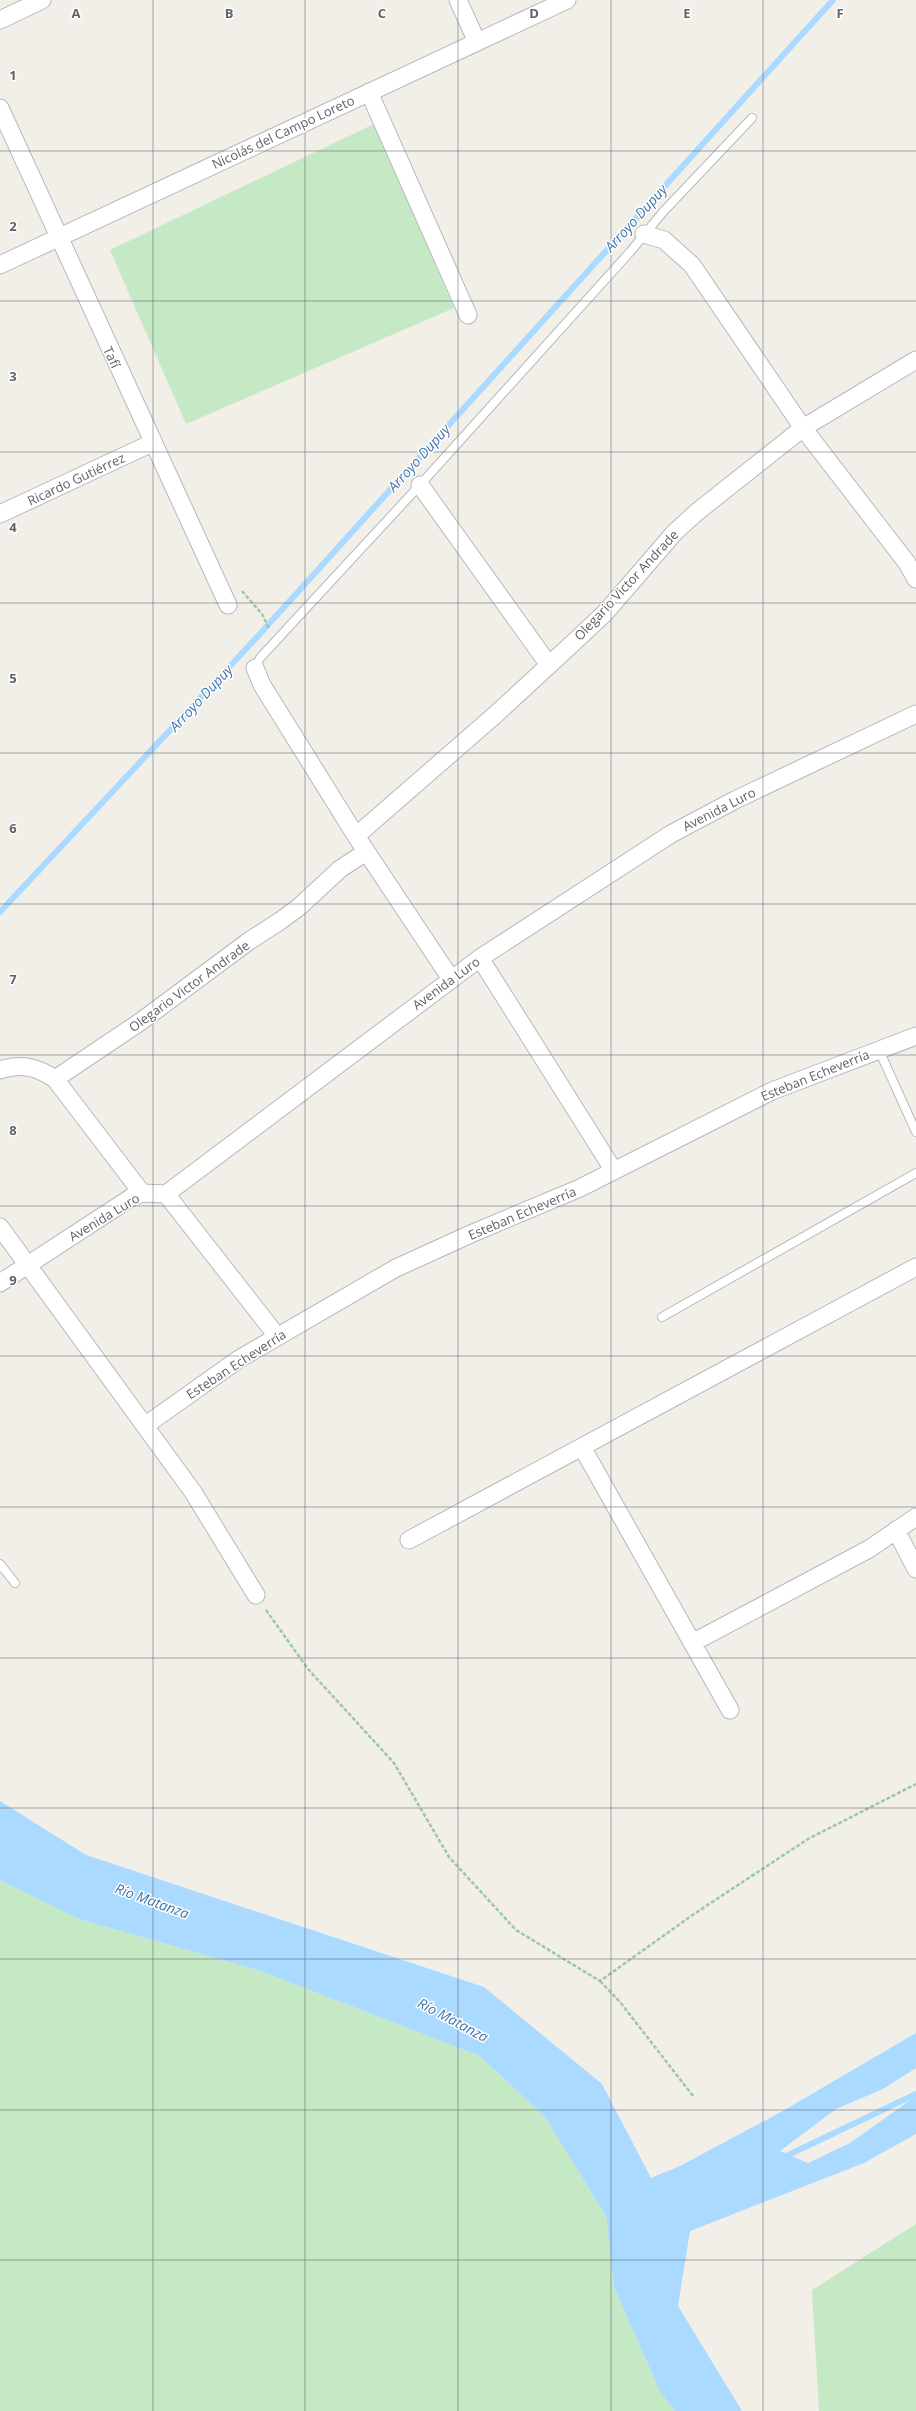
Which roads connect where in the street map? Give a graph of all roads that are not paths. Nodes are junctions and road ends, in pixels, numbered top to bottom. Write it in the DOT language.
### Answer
graph roads {
  1 [pos="42,0"];
  2 [pos="458,0"];
  3 [pos="567,0"];
  4 [pos="0,20"];
  5 [pos="477,42"];
  6 [pos="369,92"];
  7 [pos="0,108"];
  8 [pos="752,118"];
  9 [pos="644,234"];
  10 [pos="58,237"];
  11 [pos="0,265"];
  12 [pos="468,315"];
  13 [pos="916,360"];
  14 [pos="803,428"];
  15 [pos="152,443"];
  16 [pos="420,485"];
  17 [pos="0,514"];
  18 [pos="916,579"];
  19 [pos="228,605"];
  20 [pos="549,665"];
  21 [pos="256,668"];
  22 [pos="916,714"];
  23 [pos="356,836"];
  24 [pos="366,852"];
  25 [pos="480,958"];
  26 [pos="451,980"];
  27 [pos="916,1036"];
  28 [pos="879,1050"];
  29 [pos="0,1070"];
  30 [pos="55,1079"];
  31 [pos="916,1132"];
  32 [pos="614,1171"];
  33 [pos="916,1173"];
  34 [pos="142,1193"];
  35 [pos="166,1194"];
  36 [pos="0,1227"];
  37 [pos="26,1266"];
  38 [pos="916,1267"];
  39 [pos="0,1283"];
  40 [pos="662,1317"];
  41 [pos="277,1336"];
  42 [pos="146,1425"];
  43 [pos="582,1447"];
  44 [pos="916,1517"];
  45 [pos="896,1530"];
  46 [pos="409,1540"];
  47 [pos="0,1564"];
  48 [pos="916,1569"];
  49 [pos="15,1583"];
  50 [pos="256,1595"];
  51 [pos="692,1643"];
  52 [pos="730,1710"];
  1 -- 4 [label="street"];
  2 -- 5 [label="street"];
  3 -- 5 [label="street, Nicolás del Campo Loreto"];
  5 -- 6 [label="street, Nicolás del Campo Loreto"];
  6 -- 10 [label="street, Nicolás del Campo Loreto"];
  6 -- 12 [label="street"];
  7 -- 10 [label="street, Tafí"];
  8 -- 9 [label="lane"];
  9 -- 14 [label="street"];
  9 -- 16 [label="lane"];
  10 -- 11 [label="street, Nicolás del Campo Loreto"];
  10 -- 15 [label="street, Tafí"];
  13 -- 14 [label="street, Olegario Victor Andrade"];
  14 -- 18 [label="street"];
  14 -- 20 [label="street, Olegario Victor Andrade"];
  15 -- 17 [label="street, Ricardo Gutiérrez"];
  15 -- 19 [label="street, Tafí"];
  16 -- 20 [label="street"];
  16 -- 21 [label="lane"];
  20 -- 23 [label="street, Olegario Victor Andrade"];
  21 -- 23 [label="street"];
  22 -- 25 [label="street, Avenida Luro"];
  23 -- 24 [label="street"];
  24 -- 26 [label="street"];
  24 -- 30 [label="street, Olegario Victor Andrade"];
  25 -- 26 [label="street, Avenida Luro"];
  25 -- 32 [label="street"];
  26 -- 35 [label="street, Avenida Luro"];
  27 -- 28 [label="street, Esteban Echeverría"];
  28 -- 31 [label="lane"];
  28 -- 32 [label="street, Esteban Echeverría"];
  29 -- 30 [label="street"];
  30 -- 34 [label="street"];
  32 -- 41 [label="street, Esteban Echeverría"];
  33 -- 40 [label="lane"];
  34 -- 35 [label="street, Avenida Luro"];
  34 -- 37 [label="street, Avenida Luro"];
  35 -- 41 [label="street"];
  36 -- 37 [label="street"];
  37 -- 39 [label="street, Avenida Luro"];
  37 -- 42 [label="street"];
  38 -- 43 [label="street"];
  41 -- 42 [label="street, Esteban Echeverría"];
  42 -- 50 [label="street"];
  43 -- 46 [label="street"];
  43 -- 51 [label="street"];
  44 -- 45 [label="street"];
  45 -- 48 [label="street"];
  45 -- 51 [label="street"];
  47 -- 49 [label="lane"];
  51 -- 52 [label="street"];
}
